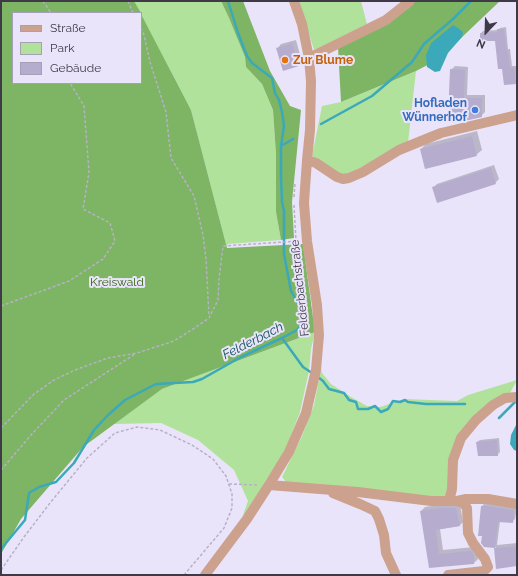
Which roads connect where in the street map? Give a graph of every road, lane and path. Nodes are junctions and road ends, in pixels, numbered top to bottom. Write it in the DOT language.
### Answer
graph roads {
  1 [pos="43,1"];
  2 [pos="128,1"];
  3 [pos="294,1"];
  4 [pos="410,1"];
  5 [pos="49,12"];
  6 [pos="133,12"];
  7 [pos="142,30"];
  8 [pos="309,58"];
  9 [pos="71,84"];
  10 [pos="517,115"];
  11 [pos="307,160"];
  12 [pos="292,241"];
  13 [pos="1,306"];
  14 [pos="209,318"];
  15 [pos="136,353"];
  16 [pos="517,397"];
  17 [pos="1,428"];
  18 [pos="1,470"];
  19 [pos="229,484"];
  20 [pos="269,485"];
  21 [pos="321,489"];
  22 [pos="453,501"];
  23 [pos="517,504"];
  24 [pos="1,570"];
  25 [pos="184,575"];
  26 [pos="206,575"];
  27 [pos="396,575"];
  28 [pos="448,575"];
  1 -- 5 [label="path"];
  2 -- 6 [label="path"];
  3 -- 8 [label="street, Felderbachstraße"];
  4 -- 8 [label="street"];
  7 -- 14 [label="path"];
  8 -- 11 [label="street, Felderbachstraße"];
  9 -- 13 [label="path"];
  10 -- 11 [label="street"];
  11 -- 20 [label="street, Felderbachstraße"];
  12 -- 14 [label="path"];
  14 -- 15 [label="path"];
  15 -- 17 [label="path"];
  15 -- 18 [label="path"];
  16 -- 22 [label="street"];
  19 -- 20 [label="path"];
  19 -- 24 [label="path"];
  19 -- 25 [label="path"];
  20 -- 21 [label="street"];
  20 -- 26 [label="street, Felderbachstraße"];
  21 -- 22 [label="street"];
  21 -- 27 [label="street"];
  22 -- 23 [label="street"];
  22 -- 28 [label="street"];
}
